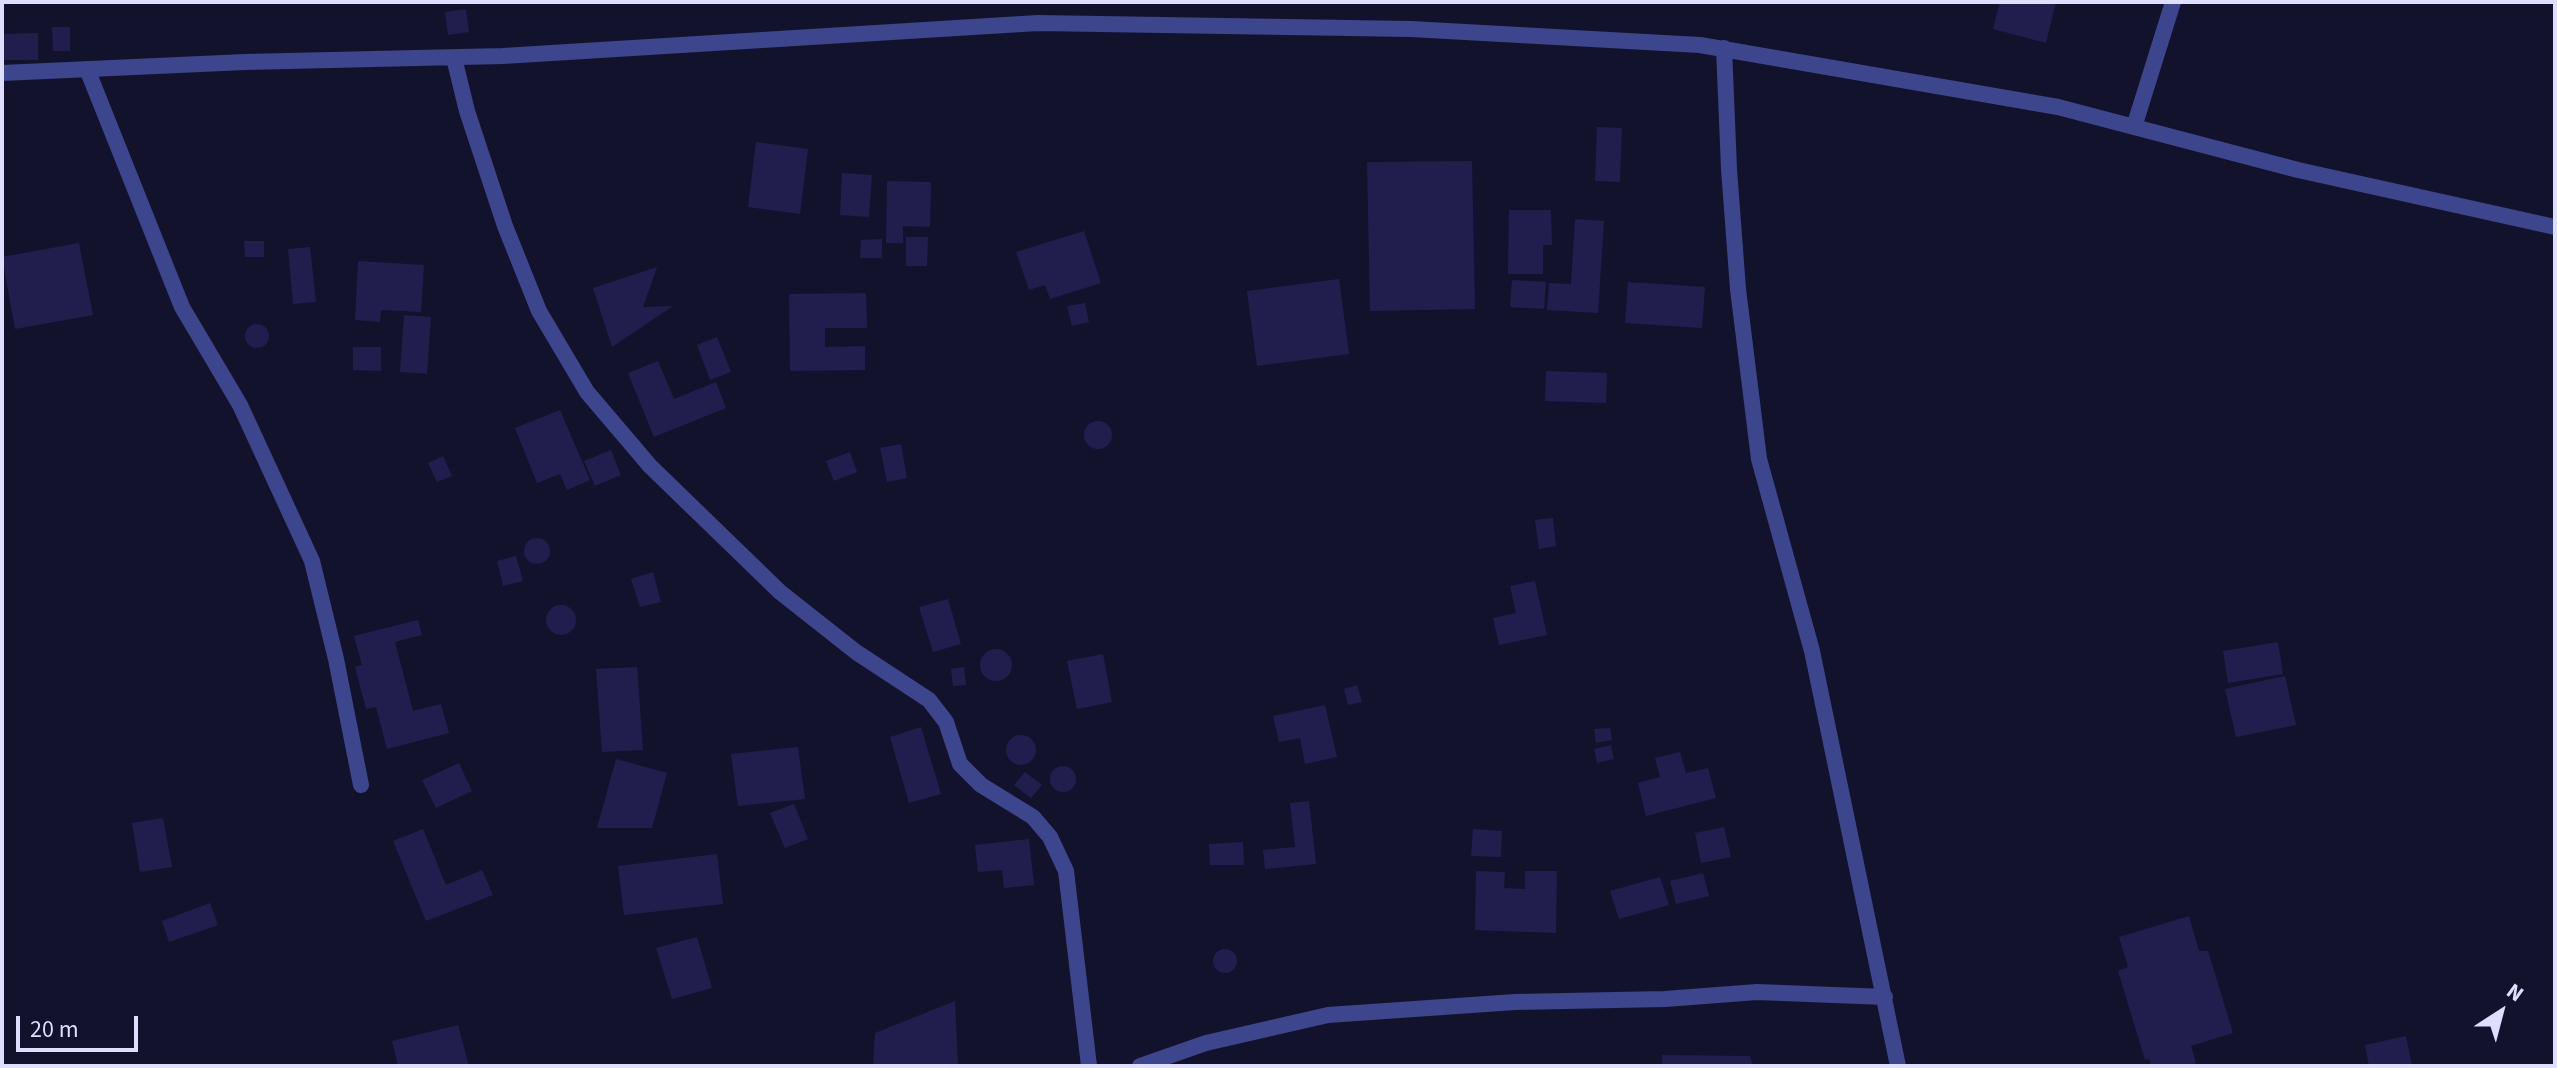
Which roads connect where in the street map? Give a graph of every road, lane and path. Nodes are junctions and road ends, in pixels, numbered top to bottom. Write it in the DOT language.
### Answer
graph roads {
  1 [pos="2173,2"];
  2 [pos="1724,48"];
  3 [pos="454,58"];
  4 [pos="87,69"];
  5 [pos="2,73"];
  6 [pos="2134,127"];
  7 [pos="2555,227"];
  8 [pos="361,785"];
  9 [pos="1885,997"];
  10 [pos="1089,1066"];
  11 [pos="1140,1066"];
  12 [pos="1898,1066"];
  1 -- 6 [label="street"];
  2 -- 3 [label="street"];
  2 -- 6 [label="street"];
  2 -- 9 [label="street"];
  3 -- 4 [label="street"];
  3 -- 10 [label="street"];
  4 -- 5 [label="street"];
  4 -- 8 [label="street"];
  6 -- 7 [label="street"];
  9 -- 11 [label="street"];
  9 -- 12 [label="street"];
}
